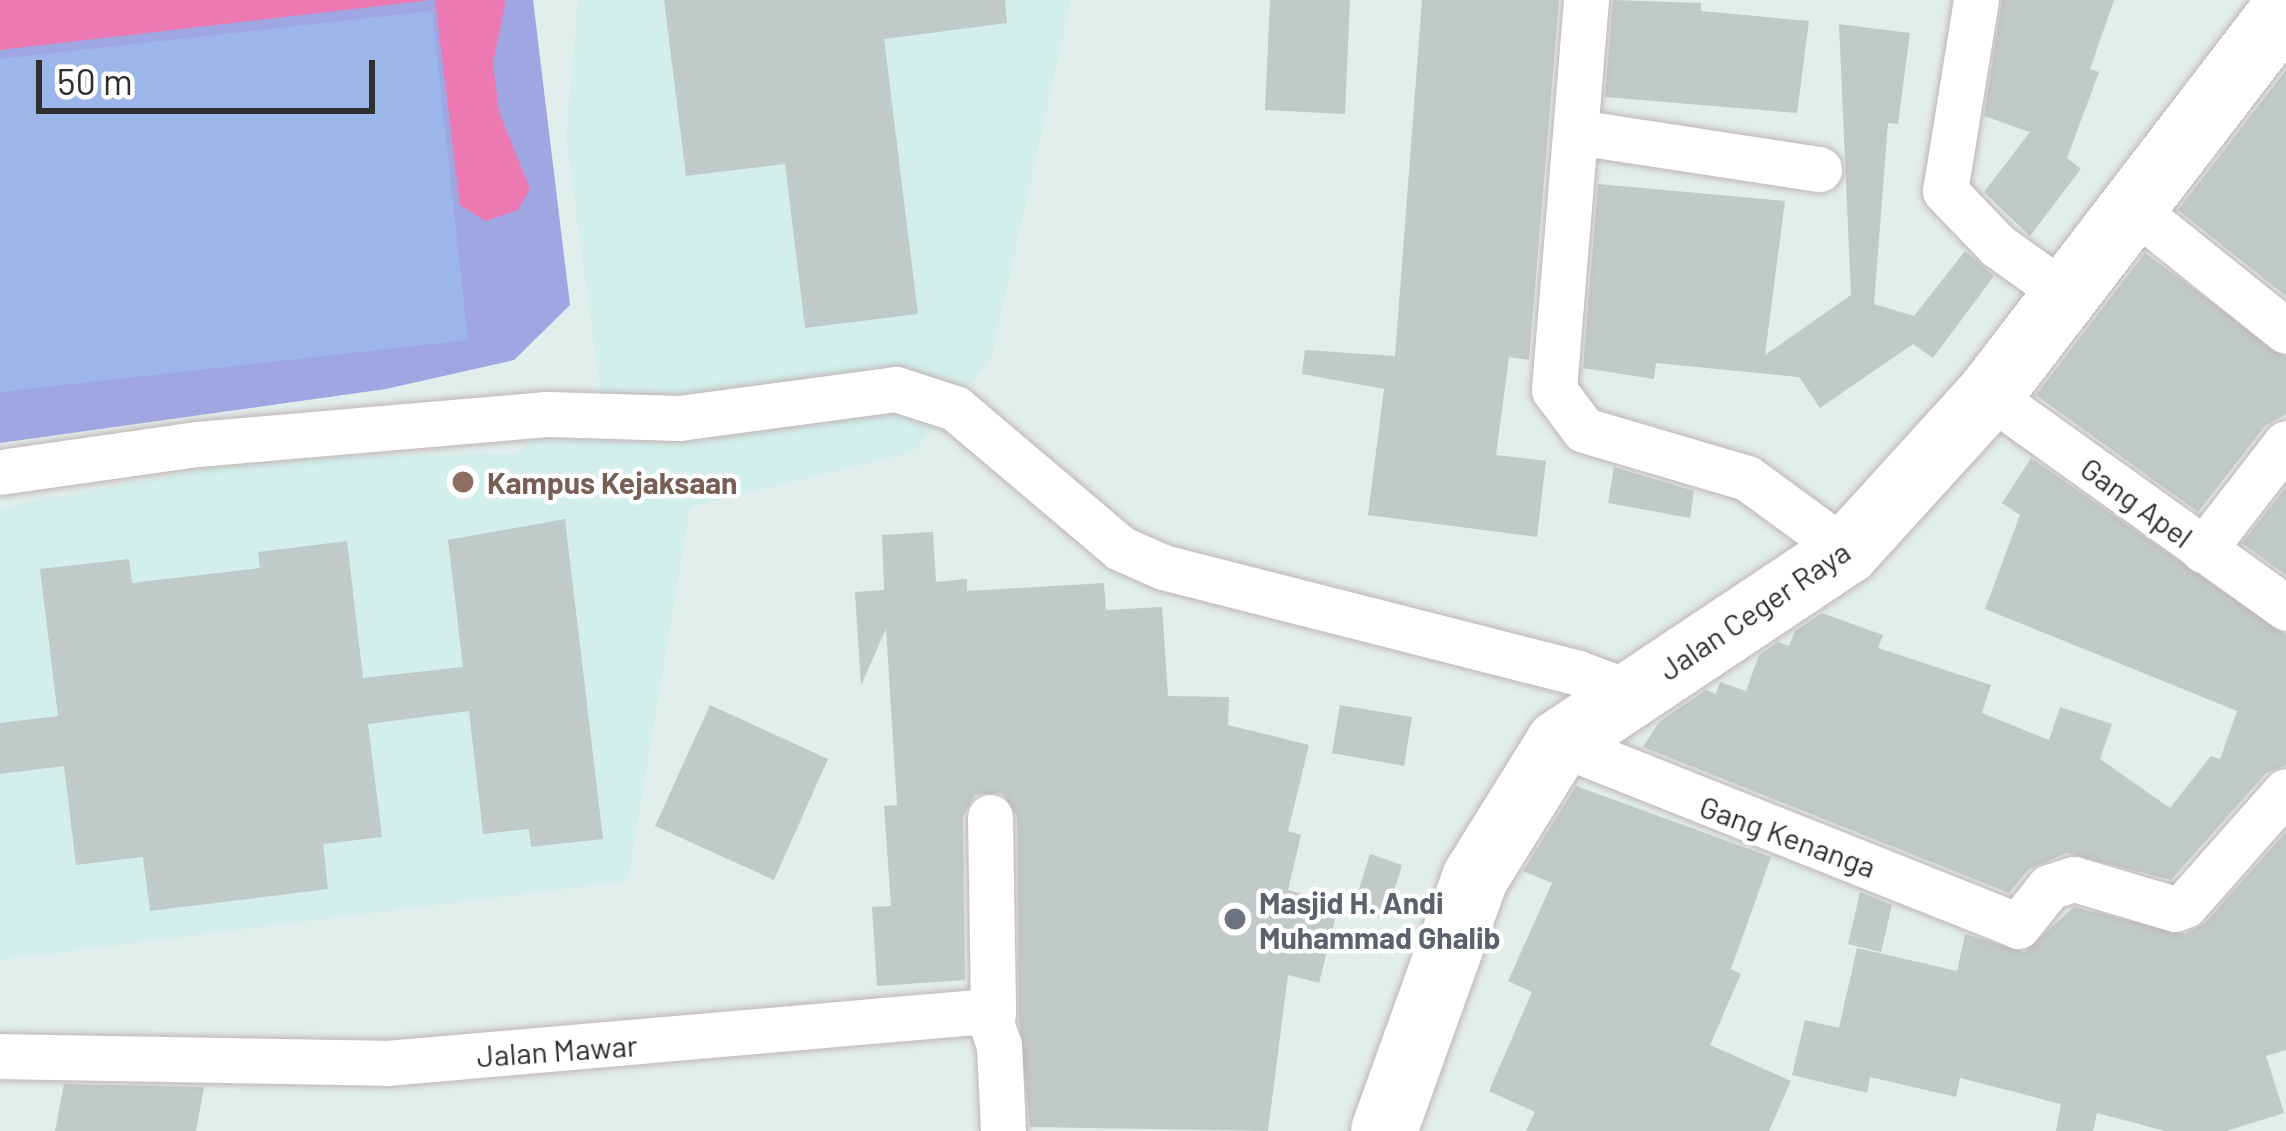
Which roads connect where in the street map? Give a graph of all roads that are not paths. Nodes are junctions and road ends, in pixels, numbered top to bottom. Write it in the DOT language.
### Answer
graph roads {
  1 [pos="1586,0"];
  2 [pos="1976,0"];
  3 [pos="2282,23"];
  4 [pos="1576,132"];
  5 [pos="1819,169"];
  6 [pos="2135,210"];
  7 [pos="2067,295"];
  8 [pos="2286,331"];
  9 [pos="1989,395"];
  10 [pos="2286,443"];
  11 [pos="0,472"];
  12 [pos="2203,550"];
  13 [pos="1847,551"];
  14 [pos="2286,608"];
  15 [pos="1631,693"];
  16 [pos="1559,743"];
  17 [pos="990,817"];
  18 [pos="2283,821"];
  19 [pos="993,1014"];
  20 [pos="0,1056"];
  21 [pos="1003,1131"];
  22 [pos="1384,1131"];
  1 -- 4 [label="street"];
  2 -- 7 [label="street"];
  3 -- 6 [label="main road, Jalan Ceger Raya"];
  4 -- 5 [label="street"];
  4 -- 13 [label="street"];
  6 -- 7 [label="main road, Jalan Ceger Raya"];
  6 -- 8 [label="street"];
  7 -- 9 [label="main road, Jalan Ceger Raya"];
  9 -- 12 [label="street, Gang Apel"];
  9 -- 13 [label="main road, Jalan Ceger Raya"];
  10 -- 12 [label="street"];
  11 -- 15 [label="street"];
  12 -- 14 [label="street, Gang Apel"];
  13 -- 15 [label="main road, Jalan Ceger Raya"];
  15 -- 16 [label="main road, Jalan Ceger Raya"];
  16 -- 18 [label="street, Gang Kenanga"];
  16 -- 22 [label="main road, Jalan Ceger Raya"];
  17 -- 19 [label="street"];
  19 -- 20 [label="street, Jalan Mawar"];
  19 -- 21 [label="street"];
}
